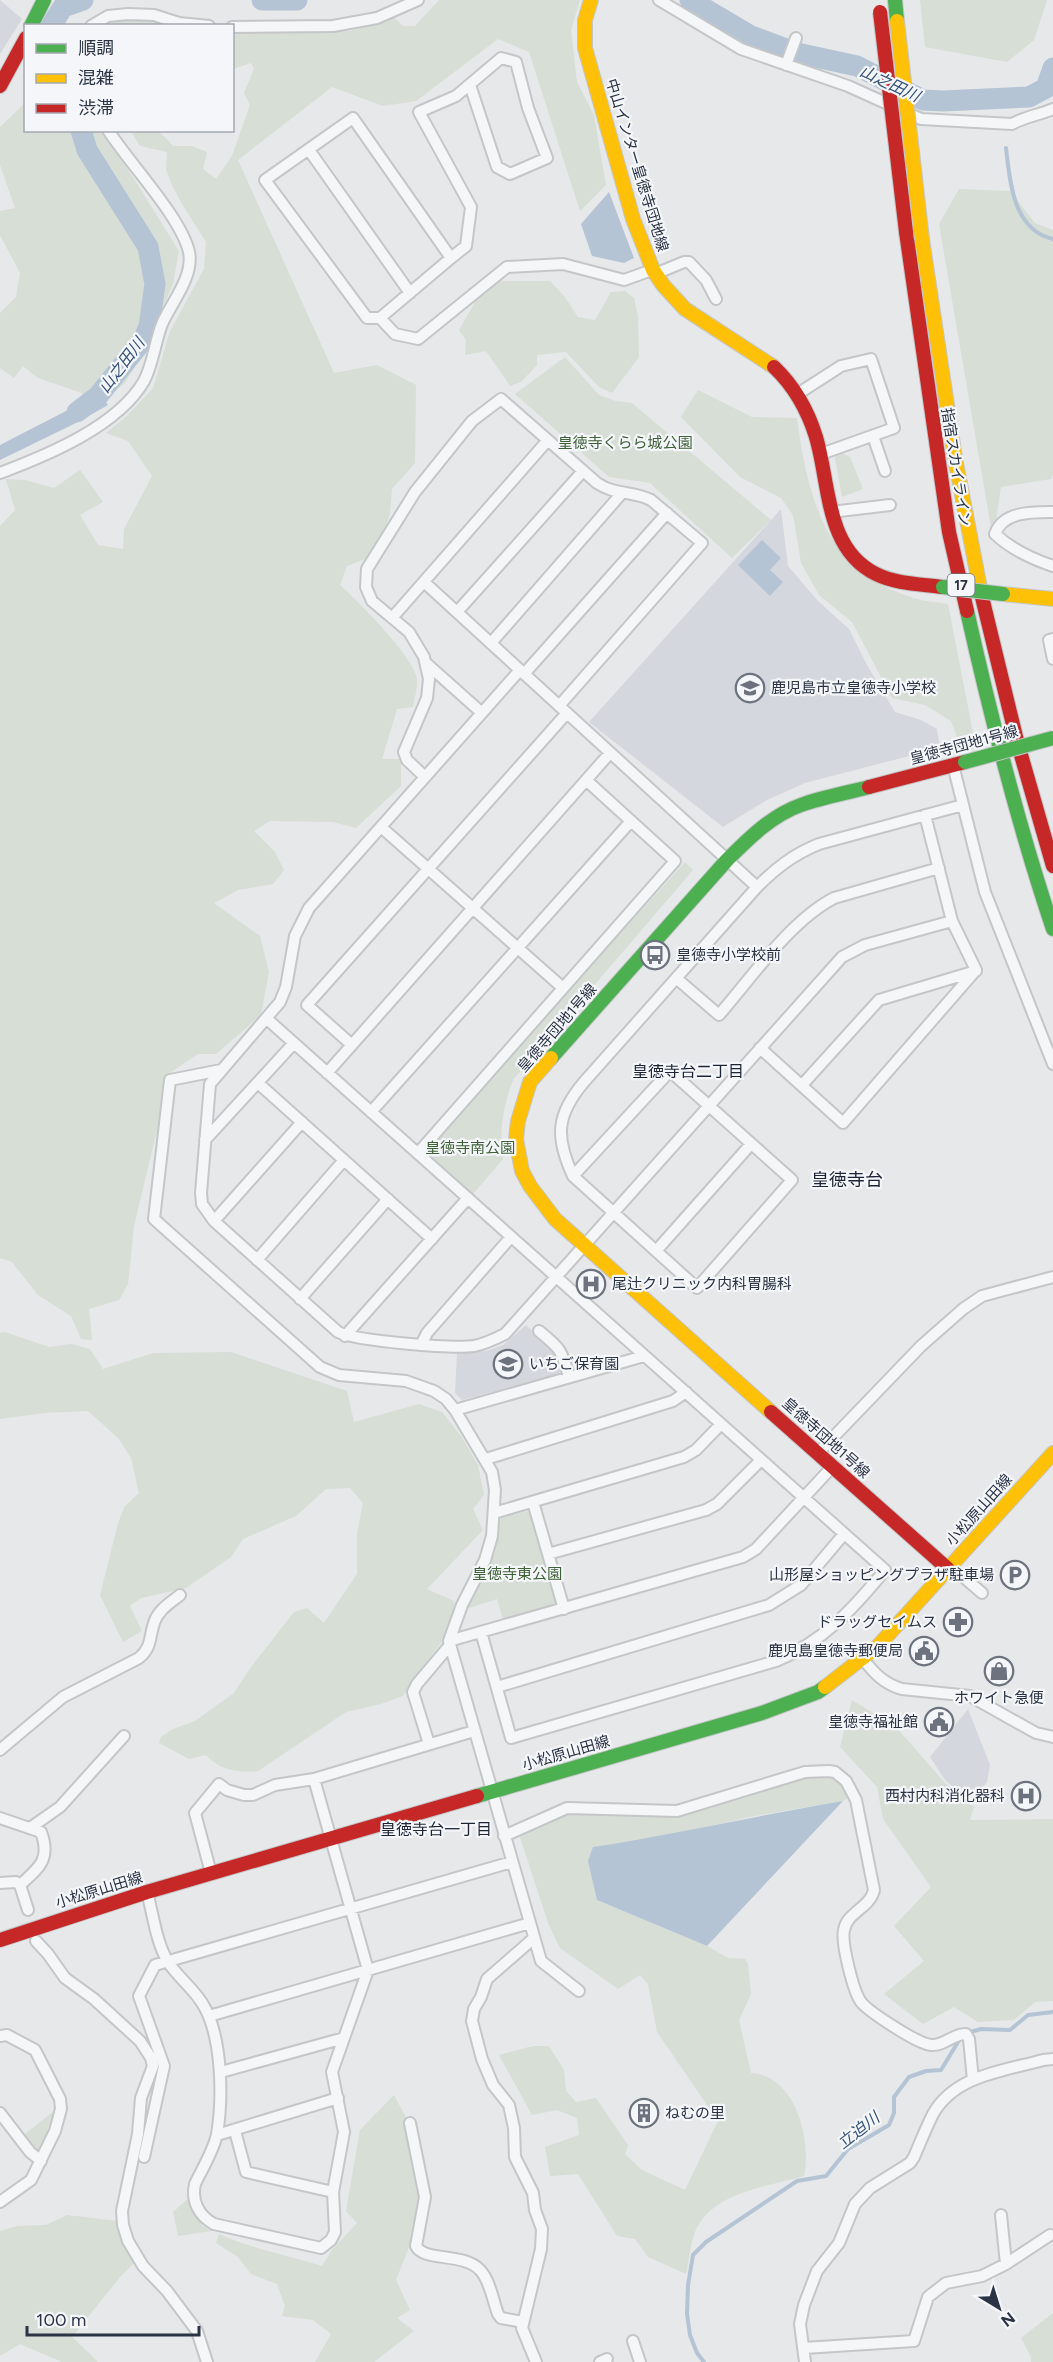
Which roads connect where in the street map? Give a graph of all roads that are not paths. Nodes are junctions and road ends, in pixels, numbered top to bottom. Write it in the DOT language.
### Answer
graph roads {
  1 [pos="44,0"];
  2 [pos="418,0"];
  3 [pos="591,0"];
  4 [pos="659,0"];
  5 [pos="895,0"];
  6 [pos="879,6"];
  7 [pos="32,24"];
  8 [pos="94,24"];
  9 [pos="189,24"];
  10 [pos="234,27"];
  11 [pos="796,38"];
  12 [pos="24,45"];
  13 [pos="786,65"];
  14 [pos="470,85"];
  15 [pos="0,86"];
  16 [pos="1053,109"];
  17 [pos="109,132"];
  18 [pos="309,150"];
  19 [pos="451,258"];
  20 [pos="654,272"];
  21 [pos="410,293"];
  22 [pos="716,299"];
  23 [pos="380,318"];
  24 [pos="796,395"];
  25 [pos="873,436"];
  26 [pos="548,440"];
  27 [pos="821,454"];
  28 [pos="583,471"];
  29 [pos="885,471"];
  30 [pos="0,473"];
  31 [pos="622,493"];
  32 [pos="890,505"];
  33 [pos="831,512"];
  34 [pos="1053,512"];
  35 [pos="666,513"];
  36 [pos="1053,566"];
  37 [pos="424,582"];
  38 [pos="1053,599"];
  39 [pos="457,612"];
  40 [pos="392,618"];
  41 [pos="1053,639"];
  42 [pos="490,643"];
  43 [pos="1053,659"];
  44 [pos="427,664"];
  45 [pos="522,672"];
  46 [pos="563,710"];
  47 [pos="482,713"];
  48 [pos="1053,738"];
  49 [pos="610,753"];
  50 [pos="959,764"];
  51 [pos="425,777"];
  52 [pos="586,780"];
  53 [pos="963,805"];
  54 [pos="926,815"];
  55 [pos="631,821"];
  56 [pos="381,827"];
  57 [pos="727,860"];
  58 [pos="1053,866"];
  59 [pos="939,868"];
  60 [pos="428,869"];
  61 [pos="758,887"];
  62 [pos="472,908"];
  63 [pos="952,921"];
  64 [pos="1053,929"];
  65 [pos="518,948"];
  66 [pos="976,970"];
  67 [pos="676,978"];
  68 [pos="563,988"];
  69 [pos="267,1019"];
  70 [pos="294,1043"];
  71 [pos="352,1045"];
  72 [pos="760,1048"];
  73 [pos="1053,1064"];
  74 [pos="221,1070"];
  75 [pos="327,1073"];
  76 [pos="258,1083"];
  77 [pos="802,1085"];
  78 [pos="709,1106"];
  79 [pos="371,1112"];
  80 [pos="302,1122"];
  81 [pos="205,1140"];
  82 [pos="751,1144"];
  83 [pos="418,1153"];
  84 [pos="344,1160"];
  85 [pos="573,1176"];
  86 [pos="468,1198"];
  87 [pos="388,1199"];
  88 [pos="614,1213"];
  89 [pos="214,1221"];
  90 [pos="511,1237"];
  91 [pos="432,1239"];
  92 [pos="586,1245"];
  93 [pos="656,1251"];
  94 [pos="257,1260"];
  95 [pos="1053,1277"];
  96 [pos="557,1278"];
  97 [pos="300,1299"];
  98 [pos="539,1331"];
  99 [pos="345,1336"];
  100 [pos="422,1344"];
  101 [pos="644,1356"];
  102 [pos="569,1377"];
  103 [pos="686,1392"];
  104 [pos="455,1410"];
  105 [pos="721,1424"];
  106 [pos="818,1453"];
  107 [pos="1053,1453"];
  108 [pos="486,1459"];
  109 [pos="761,1460"];
  110 [pos="833,1466"];
  111 [pos="804,1498"];
  112 [pos="533,1502"];
  113 [pos="494,1514"];
  114 [pos="844,1534"];
  115 [pos="548,1554"];
  116 [pos="948,1569"];
  117 [pos="982,1593"];
  118 [pos="180,1595"];
  119 [pos="564,1608"];
  120 [pos="482,1632"];
  121 [pos="450,1643"];
  122 [pos="863,1659"];
  123 [pos="497,1687"];
  124 [pos="474,1731"];
  125 [pos="124,1736"];
  126 [pos="1053,1737"];
  127 [pos="429,1744"];
  128 [pos="0,1750"];
  129 [pos="314,1779"];
  130 [pos="491,1792"];
  131 [pos="0,1818"];
  132 [pos="30,1828"];
  133 [pos="504,1836"];
  134 [pos="330,1839"];
  135 [pos="512,1862"];
  136 [pos="211,1873"];
  137 [pos="0,1883"];
  138 [pos="20,1885"];
  139 [pos="147,1892"];
  140 [pos="351,1909"];
  141 [pos="28,1910"];
  142 [pos="530,1923"];
  143 [pos="534,1938"];
  144 [pos="0,1940"];
  145 [pos="36,1941"];
  146 [pos="168,1962"];
  147 [pos="368,1970"];
  148 [pos="579,1991"];
  149 [pos="209,2016"];
  150 [pos="0,2036"];
  151 [pos="344,2038"];
  152 [pos="1053,2059"];
  153 [pos="220,2072"];
  154 [pos="973,2080"];
  155 [pos="338,2098"];
  156 [pos="0,2114"];
  157 [pos="410,2123"];
  158 [pos="235,2131"];
  159 [pos="217,2135"];
  160 [pos="144,2157"];
  161 [pos="41,2162"];
  162 [pos="333,2192"];
  163 [pos="0,2202"];
  164 [pos="1001,2215"];
  165 [pos="1050,2235"];
  166 [pos="1006,2264"];
  167 [pos="523,2322"];
  168 [pos="633,2341"];
  169 [pos="804,2349"];
  170 [pos="531,2361"];
  171 [pos="207,2362"];
  172 [pos="640,2362"];
  173 [pos="805,2362"];
  1 -- 7 [label="street"];
  2 -- 10 [label="street"];
  3 -- 20 [label="street, 中山インター皇徳寺団地線"];
  4 -- 13 [label="street"];
  5 -- 58 [label="street, 指宿スカイライン / 17, bridge"];
  6 -- 64 [label="street, 指宿スカイライン / 17, bridge"];
  8 -- 9 [label="street"];
  11 -- 13 [label="street"];
  12 -- 15 [label="street"];
  13 -- 16 [label="street"];
  14 -- 14 [label="street"];
  14 -- 19 [label="street"];
  17 -- 30 [label="street"];
  18 -- 19 [label="street"];
  18 -- 21 [label="street"];
  18 -- 23 [label="street"];
  19 -- 21 [label="street"];
  20 -- 22 [label="street"];
  20 -- 23 [label="street"];
  20 -- 24 [label="street, 中山インター皇徳寺団地線"];
  21 -- 23 [label="street"];
  24 -- 25 [label="street"];
  24 -- 27 [label="street, 中山インター皇徳寺団地線"];
  25 -- 27 [label="street"];
  25 -- 29 [label="street"];
  26 -- 28 [label="street"];
  26 -- 37 [label="street"];
  26 -- 40 [label="street"];
  27 -- 33 [label="street, 中山インター皇徳寺団地線"];
  28 -- 31 [label="street"];
  28 -- 39 [label="street"];
  31 -- 35 [label="street"];
  31 -- 42 [label="street"];
  32 -- 33 [label="street"];
  33 -- 38 [label="street, 中山インター皇徳寺団地線, bridge"];
  34 -- 36 [label="street"];
  35 -- 45 [label="street"];
  35 -- 46 [label="street"];
  37 -- 39 [label="street"];
  37 -- 40 [label="street"];
  39 -- 42 [label="street"];
  40 -- 44 [label="street"];
  41 -- 43 [label="street"];
  42 -- 45 [label="street"];
  44 -- 47 [label="street"];
  44 -- 51 [label="street"];
  45 -- 46 [label="street"];
  45 -- 47 [label="street"];
  46 -- 49 [label="street"];
  46 -- 60 [label="street"];
  47 -- 51 [label="street"];
  48 -- 50 [label="street, 皇徳寺団地1号線, bridge"];
  49 -- 52 [label="street"];
  49 -- 57 [label="street"];
  50 -- 53 [label="street"];
  50 -- 57 [label="street, 皇徳寺団地1号線"];
  51 -- 56 [label="street"];
  52 -- 55 [label="street"];
  52 -- 62 [label="street"];
  53 -- 54 [label="street"];
  53 -- 73 [label="street"];
  54 -- 59 [label="street"];
  54 -- 61 [label="street"];
  55 -- 65 [label="street"];
  55 -- 68 [label="street"];
  56 -- 60 [label="street"];
  56 -- 69 [label="street"];
  57 -- 61 [label="street"];
  57 -- 92 [label="street, 皇徳寺団地1号線"];
  59 -- 63 [label="street"];
  59 -- 67 [label="street"];
  60 -- 62 [label="street"];
  60 -- 71 [label="street"];
  61 -- 67 [label="street"];
  62 -- 65 [label="street"];
  62 -- 71 [label="street"];
  63 -- 66 [label="street"];
  63 -- 72 [label="street"];
  65 -- 68 [label="street"];
  65 -- 79 [label="street"];
  66 -- 77 [label="street"];
  66 -- 77 [label="street"];
  67 -- 85 [label="street"];
  68 -- 83 [label="street"];
  69 -- 70 [label="street"];
  69 -- 74 [label="street"];
  70 -- 75 [label="street"];
  70 -- 76 [label="street"];
  71 -- 75 [label="street"];
  72 -- 77 [label="street"];
  72 -- 78 [label="street"];
  74 -- 81 [label="street"];
  74 -- 104 [label="street"];
  75 -- 79 [label="street"];
  76 -- 80 [label="street"];
  76 -- 81 [label="street"];
  78 -- 82 [label="street"];
  78 -- 85 [label="street"];
  78 -- 88 [label="street"];
  79 -- 83 [label="street"];
  80 -- 84 [label="street"];
  80 -- 89 [label="street"];
  81 -- 89 [label="street"];
  82 -- 93 [label="street"];
  82 -- 93 [label="street"];
  83 -- 86 [label="street"];
  84 -- 87 [label="street"];
  84 -- 94 [label="street"];
  85 -- 88 [label="street"];
  86 -- 90 [label="street"];
  86 -- 91 [label="street"];
  87 -- 91 [label="street"];
  87 -- 97 [label="street"];
  88 -- 92 [label="street"];
  88 -- 93 [label="street"];
  89 -- 94 [label="street"];
  90 -- 96 [label="street"];
  90 -- 100 [label="street"];
  91 -- 99 [label="street"];
  92 -- 96 [label="street"];
  92 -- 106 [label="street, 皇徳寺団地1号線"];
  94 -- 97 [label="street"];
  95 -- 106 [label="street"];
  96 -- 100 [label="street"];
  96 -- 101 [label="street"];
  97 -- 99 [label="street"];
  98 -- 102 [label="street"];
  99 -- 100 [label="street"];
  101 -- 102 [label="street"];
  101 -- 103 [label="street"];
  102 -- 104 [label="street"];
  103 -- 105 [label="street"];
  103 -- 108 [label="street"];
  104 -- 108 [label="street"];
  105 -- 109 [label="street"];
  105 -- 112 [label="street"];
  106 -- 110 [label="street, 皇徳寺団地1号線"];
  107 -- 116 [label="street, 小松原山田線"];
  108 -- 113 [label="street"];
  109 -- 111 [label="street"];
  109 -- 115 [label="street"];
  110 -- 111 [label="street"];
  110 -- 116 [label="street, 皇徳寺団地1号線"];
  111 -- 114 [label="street"];
  111 -- 119 [label="street"];
  112 -- 113 [label="street"];
  112 -- 115 [label="street"];
  113 -- 121 [label="street"];
  114 -- 123 [label="street"];
  114 -- 123 [label="street"];
  115 -- 119 [label="street"];
  116 -- 117 [label="street"];
  116 -- 122 [label="street, 小松原山田線"];
  118 -- 128 [label="street"];
  119 -- 120 [label="street"];
  120 -- 121 [label="street"];
  120 -- 123 [label="street"];
  121 -- 124 [label="street"];
  121 -- 127 [label="street"];
  122 -- 126 [label="street"];
  122 -- 130 [label="street, 小松原山田線"];
  124 -- 127 [label="street"];
  124 -- 130 [label="street"];
  125 -- 132 [label="street"];
  127 -- 129 [label="street"];
  129 -- 134 [label="street"];
  129 -- 136 [label="street"];
  130 -- 133 [label="street"];
  130 -- 134 [label="street, 小松原山田線"];
  131 -- 132 [label="street"];
  132 -- 138 [label="street"];
  133 -- 135 [label="street"];
  133 -- 154 [label="street"];
  134 -- 136 [label="street, 小松原山田線"];
  134 -- 140 [label="street"];
  135 -- 140 [label="street"];
  135 -- 142 [label="street"];
  136 -- 139 [label="street, 小松原山田線"];
  137 -- 138 [label="street"];
  138 -- 141 [label="street"];
  139 -- 144 [label="street, 小松原山田線"];
  139 -- 146 [label="street"];
  140 -- 146 [label="street"];
  140 -- 147 [label="street"];
  142 -- 143 [label="street"];
  142 -- 147 [label="street"];
  143 -- 148 [label="street"];
  143 -- 167 [label="street"];
  145 -- 171 [label="street"];
  146 -- 149 [label="street"];
  146 -- 160 [label="street"];
  147 -- 149 [label="street"];
  147 -- 151 [label="street"];
  149 -- 153 [label="street"];
  150 -- 161 [label="street"];
  151 -- 153 [label="street"];
  151 -- 155 [label="street"];
  152 -- 154 [label="street"];
  153 -- 159 [label="street"];
  154 -- 169 [label="street"];
  155 -- 158 [label="street"];
  155 -- 162 [label="street"];
  156 -- 161 [label="street"];
  157 -- 167 [label="street"];
  158 -- 159 [label="street"];
  158 -- 162 [label="street"];
  159 -- 162 [label="street"];
  161 -- 163 [label="street"];
  164 -- 166 [label="street"];
  165 -- 166 [label="street"];
  166 -- 169 [label="street"];
  167 -- 170 [label="street"];
  168 -- 172 [label="street"];
  169 -- 173 [label="street"];
}
